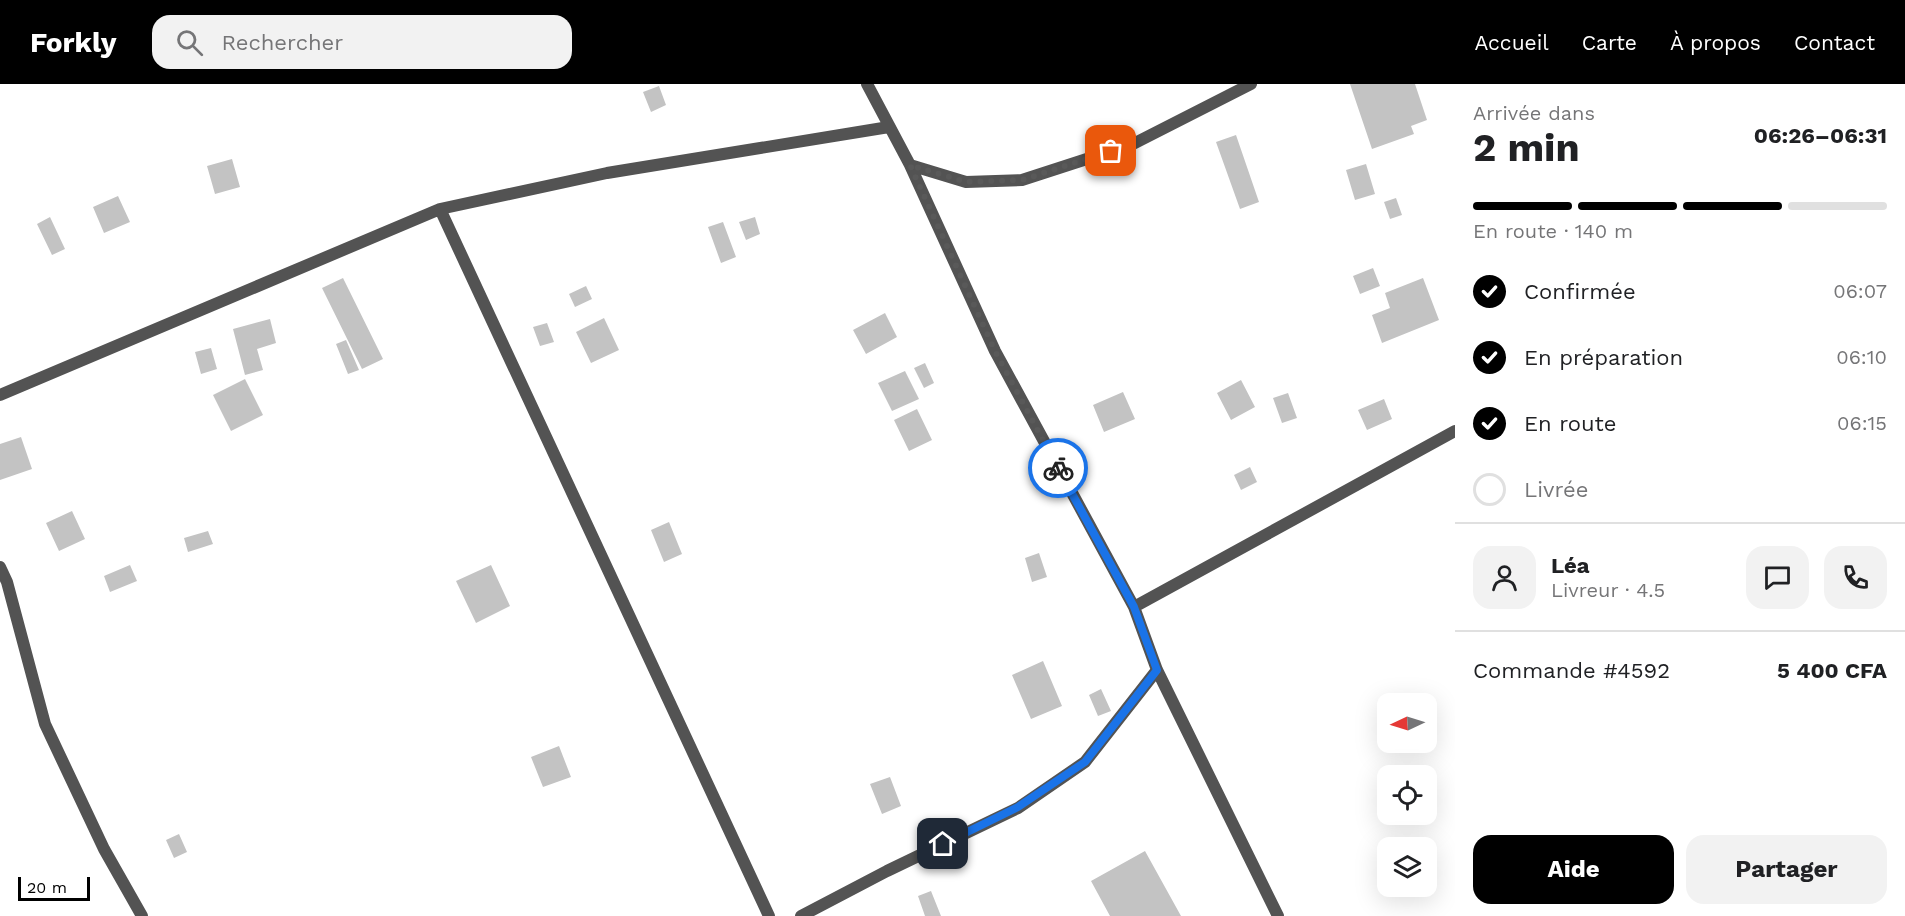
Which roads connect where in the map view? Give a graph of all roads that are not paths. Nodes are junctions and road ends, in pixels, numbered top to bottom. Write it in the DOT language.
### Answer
graph roads {
  1 [pos="867,84"];
  2 [pos="1251,84"];
  3 [pos="889,127"];
  4 [pos="910,165"];
  5 [pos="440,209"];
  6 [pos="0,395"];
  7 [pos="1455,430"];
  8 [pos="0,567"];
  9 [pos="1134,607"];
  10 [pos="1157,670"];
  11 [pos="142,916"];
  12 [pos="769,916"];
  13 [pos="801,916"];
  14 [pos="1278,916"];
  1 -- 3 [label="street"];
  2 -- 4 [label="street"];
  3 -- 4 [label="street"];
  3 -- 5 [label="street"];
  4 -- 9 [label="street"];
  5 -- 6 [label="street"];
  5 -- 12 [label="street"];
  7 -- 9 [label="street"];
  8 -- 11 [label="street"];
  9 -- 10 [label="street"];
  10 -- 13 [label="street"];
  10 -- 14 [label="street"];
}
